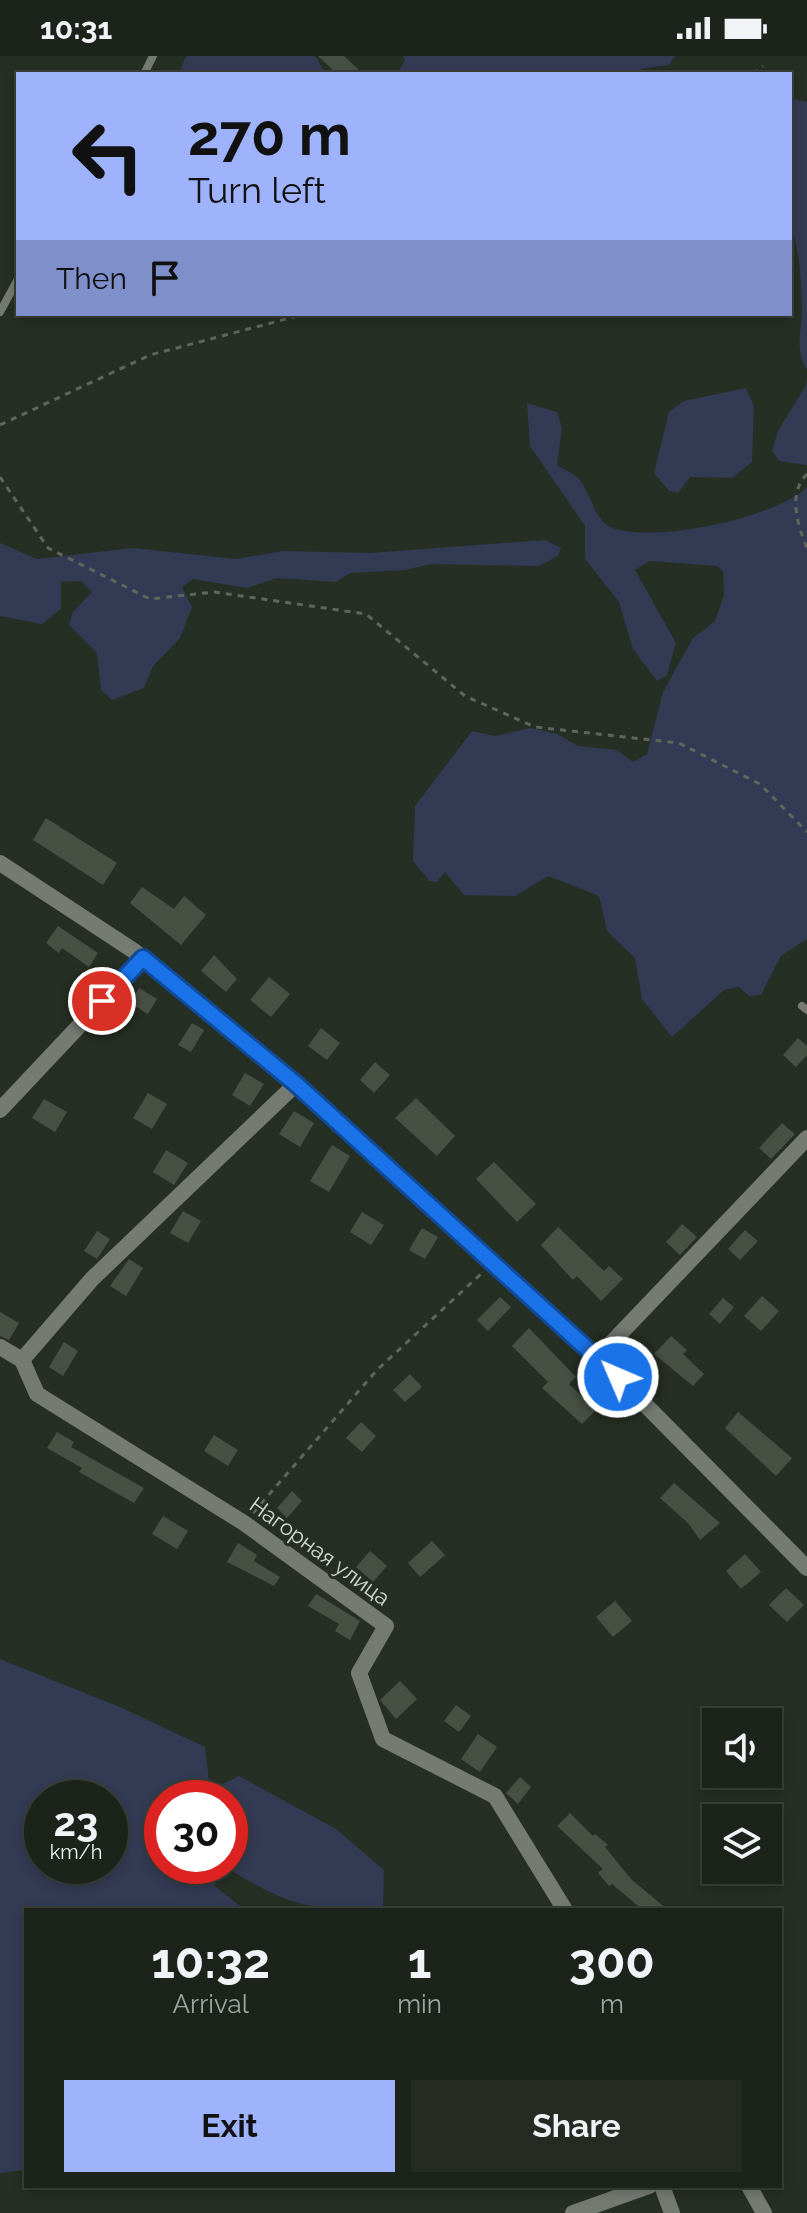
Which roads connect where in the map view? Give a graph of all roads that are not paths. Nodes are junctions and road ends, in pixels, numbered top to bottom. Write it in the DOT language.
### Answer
graph roads {
  1 [pos="16,283"];
  2 [pos="0,312"];
  3 [pos="0,863"];
  4 [pos="143,958"];
  5 [pos="296,1084"];
  6 [pos="0,1110"];
  7 [pos="807,1138"];
  8 [pos="0,1347"];
  9 [pos="598,1357"];
  10 [pos="22,1360"];
  11 [pos="807,1568"];
  12 [pos="564,1908"];
  13 [pos="643,2188"];
  14 [pos="663,2188"];
  15 [pos="750,2188"];
  16 [pos="573,2213"];
  17 [pos="672,2213"];
  18 [pos="764,2213"];
  1 -- 2 [label="lane"];
  3 -- 4 [label="street"];
  4 -- 5 [label="street"];
  4 -- 6 [label="street"];
  5 -- 9 [label="street"];
  5 -- 10 [label="street"];
  7 -- 9 [label="street"];
  8 -- 10 [label="street"];
  9 -- 11 [label="street"];
  10 -- 12 [label="street, Нагорная улица"];
  13 -- 16 [label="street"];
  14 -- 17 [label="street"];
  15 -- 18 [label="street"];
}
